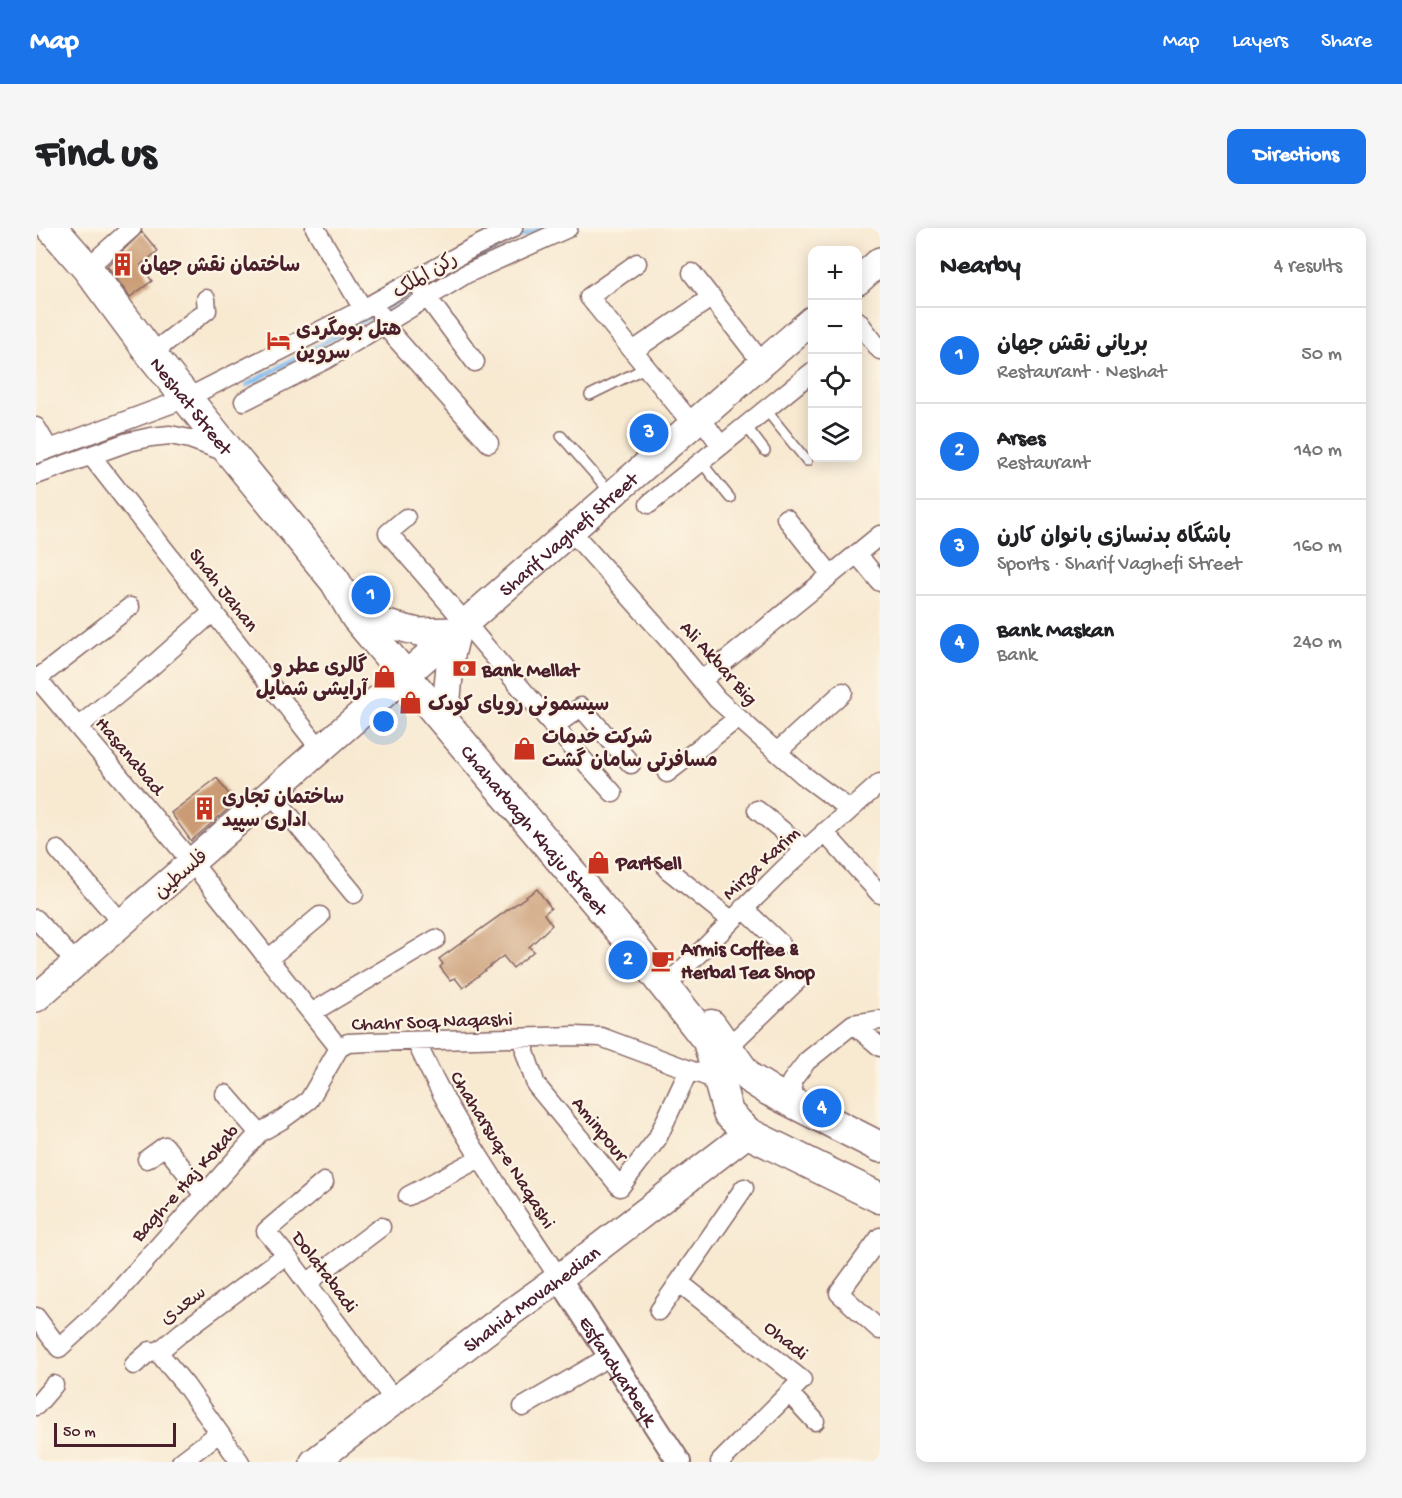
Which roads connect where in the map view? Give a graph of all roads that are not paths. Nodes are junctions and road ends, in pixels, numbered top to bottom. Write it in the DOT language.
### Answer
graph roads {
  1 [pos="52,228"];
  2 [pos="132,228"];
  3 [pos="315,228"];
  4 [pos="513,228"];
  5 [pos="568,228"];
  6 [pos="482,243"];
  7 [pos="880,261"];
  8 [pos="637,263"];
  9 [pos="489,264"];
  10 [pos="87,268"];
  11 [pos="692,273"];
  12 [pos="862,277"];
  13 [pos="415,280"];
  14 [pos="712,297"];
  15 [pos="427,298"];
  16 [pos="206,299"];
  17 [pos="369,306"];
  18 [pos="808,324"];
  19 [pos="384,325"];
  20 [pos="862,331"];
  21 [pos="880,350"];
  22 [pos="633,351"];
  23 [pos="152,354"];
  24 [pos="476,362"];
  25 [pos="763,364"];
  26 [pos="647,368"];
  27 [pos="808,376"];
  28 [pos="590,395"];
  29 [pos="187,398"];
  30 [pos="244,401"];
  31 [pos="766,410"];
  32 [pos="697,421"];
  33 [pos="746,426"];
  34 [pos="36,427"];
  35 [pos="561,435"];
  36 [pos="489,442"];
  37 [pos="721,446"];
  38 [pos="43,451"];
  39 [pos="765,451"];
  40 [pos="232,456"];
  41 [pos="92,457"];
  42 [pos="807,461"];
  43 [pos="701,462"];
  44 [pos="36,475"];
  45 [pos="613,495"];
  46 [pos="730,498"];
  47 [pos="649,504"];
  48 [pos="406,518"];
  49 [pos="786,518"];
  50 [pos="571,531"];
  51 [pos="880,535"];
  52 [pos="857,554"];
  53 [pos="831,574"];
  54 [pos="335,581"];
  55 [pos="880,582"];
  56 [pos="130,607"];
  57 [pos="214,611"];
  58 [pos="387,624"];
  59 [pos="462,627"];
  60 [pos="413,670"];
  61 [pos="37,678"];
  62 [pos="702,681"];
  63 [pos="843,692"];
  64 [pos="447,697"];
  65 [pos="738,718"];
  66 [pos="78,727"];
  67 [pos="553,728"];
  68 [pos="321,750"];
  69 [pos="777,752"];
  70 [pos="631,764"];
  71 [pos="667,773"];
  72 [pos="880,783"];
  73 [pos="614,793"];
  74 [pos="272,795"];
  75 [pos="849,809"];
  76 [pos="757,810"];
  77 [pos="824,832"];
  78 [pos="806,849"];
  79 [pos="58,850"];
  80 [pos="193,864"];
  81 [pos="667,869"];
  82 [pos="354,894"];
  83 [pos="880,894"];
  84 [pos="737,914"];
  85 [pos="320,916"];
  86 [pos="36,919"];
  87 [pos="122,923"];
  88 [pos="436,939"];
  89 [pos="781,944"];
  90 [pos="268,958"];
  91 [pos="76,963"];
  92 [pos="675,977"];
  93 [pos="799,979"];
  94 [pos="36,1000"];
  95 [pos="311,1013"];
  96 [pos="880,1020"];
  97 [pos="853,1024"];
  98 [pos="525,1038"];
  99 [pos="416,1041"];
  100 [pos="880,1047"];
  101 [pos="339,1048"];
  102 [pos="727,1048"];
  103 [pos="689,1070"];
  104 [pos="730,1084"];
  105 [pos="225,1094"];
  106 [pos="786,1099"];
  107 [pos="259,1133"];
  108 [pos="748,1133"];
  109 [pos="868,1141"];
  110 [pos="480,1158"];
  111 [pos="147,1159"];
  112 [pos="842,1179"];
  113 [pos="324,1182"];
  114 [pos="744,1188"];
  115 [pos="203,1194"];
  116 [pos="408,1196"];
  117 [pos="880,1198"];
  118 [pos="381,1227"];
  119 [pos="880,1237"];
  120 [pos="286,1255"];
  121 [pos="559,1278"];
  122 [pos="307,1283"];
  123 [pos="680,1283"];
  124 [pos="659,1311"];
  125 [pos="36,1317"];
  126 [pos="880,1330"];
  127 [pos="158,1352"];
  128 [pos="610,1356"];
  129 [pos="134,1365"];
  130 [pos="54,1385"];
  131 [pos="789,1393"];
  132 [pos="395,1401"];
  133 [pos="36,1406"];
  134 [pos="523,1407"];
  135 [pos="815,1421"];
  136 [pos="219,1433"];
  137 [pos="181,1462"];
  138 [pos="240,1462"];
  139 [pos="316,1462"];
  140 [pos="679,1462"];
  141 [pos="720,1462"];
  1 -- 10 [label="main road, Neshat Street"];
  2 -- 10 [label="street"];
  3 -- 17 [label="street"];
  4 -- 6 [label="street"];
  5 -- 9 [label="street, رکن الملک"];
  6 -- 9 [label="street"];
  6 -- 13 [label="street"];
  7 -- 12 [label="main road"];
  8 -- 22 [label="street"];
  9 -- 15 [label="street, رکن الملک"];
  10 -- 23 [label="main road, Neshat Street"];
  11 -- 14 [label="street"];
  13 -- 15 [label="street"];
  13 -- 17 [label="street"];
  14 -- 22 [label="street"];
  14 -- 25 [label="street"];
  15 -- 19 [label="street, رکن الملک"];
  15 -- 24 [label="street"];
  16 -- 23 [label="street"];
  17 -- 19 [label="street"];
  17 -- 29 [label="street"];
  18 -- 25 [label="main road, Sharif Vaghefi Street"];
  19 -- 30 [label="street, رکن الملک"];
  19 -- 36 [label="street"];
  20 -- 21 [label="street"];
  22 -- 26 [label="street"];
  23 -- 29 [label="main road, Neshat Street"];
  25 -- 32 [label="main road, Sharif Vaghefi Street"];
  26 -- 28 [label="lane"];
  26 -- 32 [label="street"];
  27 -- 31 [label="street"];
  29 -- 38 [label="street"];
  29 -- 40 [label="main road, Neshat Street"];
  31 -- 33 [label="street"];
  31 -- 42 [label="lane"];
  32 -- 37 [label="street"];
  32 -- 45 [label="main road, Sharif Vaghefi Street"];
  33 -- 37 [label="street"];
  33 -- 39 [label="lane"];
  34 -- 38 [label="street"];
  35 -- 45 [label="lane"];
  37 -- 43 [label="street"];
  40 -- 41 [label="street"];
  40 -- 54 [label="main road, Neshat Street"];
  41 -- 44 [label="street"];
  41 -- 57 [label="street, Shah Jahan"];
  43 -- 46 [label="lane"];
  43 -- 47 [label="street"];
  45 -- 50 [label="main road, Sharif Vaghefi Street"];
  48 -- 59 [label="street"];
  49 -- 53 [label="street"];
  50 -- 59 [label="main road, Sharif Vaghefi Street"];
  50 -- 62 [label="street, Ali Akbar Big"];
  51 -- 52 [label="street"];
  52 -- 53 [label="street"];
  52 -- 55 [label="street"];
  53 -- 62 [label="street"];
  54 -- 58 [label="main road"];
  54 -- 60 [label="main road"];
  56 -- 61 [label="street"];
  57 -- 66 [label="street"];
  57 -- 68 [label="street, Shah Jahan"];
  58 -- 59 [label="main road"];
  58 -- 60 [label="main road"];
  59 -- 60 [label="main road, Sharif Vaghefi Street"];
  59 -- 64 [label="main road"];
  59 -- 67 [label="street"];
  60 -- 64 [label="main road, Chaharbagh Khaju Street"];
  60 -- 68 [label="main road, فلسطین"];
  60 -- 74 [label="lane"];
  60 -- 104 [label="main road, Chaharbagh Khaju Street"];
  61 -- 66 [label="street, Hasanabad"];
  62 -- 65 [label="street, Ali Akbar Big"];
  63 -- 69 [label="street"];
  64 -- 92 [label="main road, Chaharbagh Khaju Street"];
  65 -- 69 [label="street, Ali Akbar Big"];
  65 -- 71 [label="street"];
  66 -- 80 [label="street, Hasanabad"];
  67 -- 70 [label="street"];
  67 -- 73 [label="street"];
  68 -- 74 [label="main road, فلسطین"];
  69 -- 75 [label="street, Ali Akbar Big"];
  72 -- 75 [label="street, Mirza Karim"];
  74 -- 80 [label="main road, فلسطین"];
  74 -- 82 [label="street"];
  75 -- 77 [label="street, Mirza Karim"];
  76 -- 78 [label="street"];
  77 -- 78 [label="street, Mirza Karim"];
  77 -- 83 [label="street"];
  78 -- 84 [label="street, Mirza Karim"];
  79 -- 87 [label="street"];
  80 -- 87 [label="main road, فلسطین"];
  80 -- 90 [label="street, Chahr Soq Naqashi"];
  80 -- 94 [label="lane"];
  81 -- 84 [label="street"];
  84 -- 89 [label="street"];
  84 -- 92 [label="street, Mirza Karim"];
  85 -- 90 [label="street"];
  86 -- 91 [label="street"];
  87 -- 91 [label="main road, فلسطین"];
  88 -- 95 [label="street"];
  90 -- 95 [label="street, Chahr Soq Naqashi"];
  91 -- 94 [label="main road, فلسطین"];
  92 -- 102 [label="main road, Chaharbagh Khaju Street"];
  93 -- 102 [label="street"];
  95 -- 101 [label="street, Chahr Soq Naqashi"];
  96 -- 97 [label="street"];
  97 -- 100 [label="street"];
  97 -- 106 [label="street"];
  98 -- 99 [label="street, Chahr Soq Naqashi"];
  98 -- 103 [label="street, Chahr Soq Naqashi"];
  98 -- 103 [label="street, Aminpour"];
  99 -- 101 [label="street, Chahr Soq Naqashi"];
  99 -- 110 [label="street, Chaharsuq-e Naqashi"];
  101 -- 107 [label="street, Bagh-e Haj Kokab"];
  102 -- 104 [label="main road, Chaharbagh Khaju Street"];
  103 -- 104 [label="street, Chahr Soq Naqashi"];
  104 -- 106 [label="main road, Chaharbagh Khaju Street"];
  104 -- 108 [label="main road, Chaharbagh Khaju Street"];
  105 -- 107 [label="street"];
  106 -- 109 [label="main road, Chaharbagh Khaju Street"];
  107 -- 115 [label="street, Bagh-e Haj Kokab"];
  108 -- 112 [label="main road, Chaharbagh Khaju Street"];
  108 -- 121 [label="main road, Shahid Movahedian"];
  109 -- 112 [label="main road"];
  110 -- 116 [label="street"];
  110 -- 121 [label="street, Chaharsuq-e Naqashi"];
  111 -- 115 [label="street"];
  112 -- 117 [label="main road, Chaharbagh Khaju Street"];
  113 -- 120 [label="street, Dolatabadi"];
  114 -- 123 [label="street"];
  115 -- 125 [label="street, Bagh-e Haj Kokab"];
  118 -- 122 [label="street"];
  119 -- 126 [label="street"];
  120 -- 122 [label="street, Dolatabadi"];
  120 -- 127 [label="street, سعدی"];
  121 -- 128 [label="street, Esfandyarbeyk"];
  121 -- 132 [label="main road, Shahid Movahedian"];
  122 -- 132 [label="street, Dolatabadi"];
  123 -- 124 [label="street"];
  123 -- 131 [label="street, Ohadi"];
  127 -- 129 [label="street"];
  127 -- 136 [label="street, سعدی"];
  128 -- 134 [label="street"];
  128 -- 140 [label="street, Esfandyarbeyk"];
  130 -- 133 [label="street"];
  131 -- 135 [label="street"];
  131 -- 141 [label="street"];
  132 -- 139 [label="main road, Shahid Movahedian"];
  136 -- 137 [label="street"];
  136 -- 138 [label="street, سعدی"];
}
